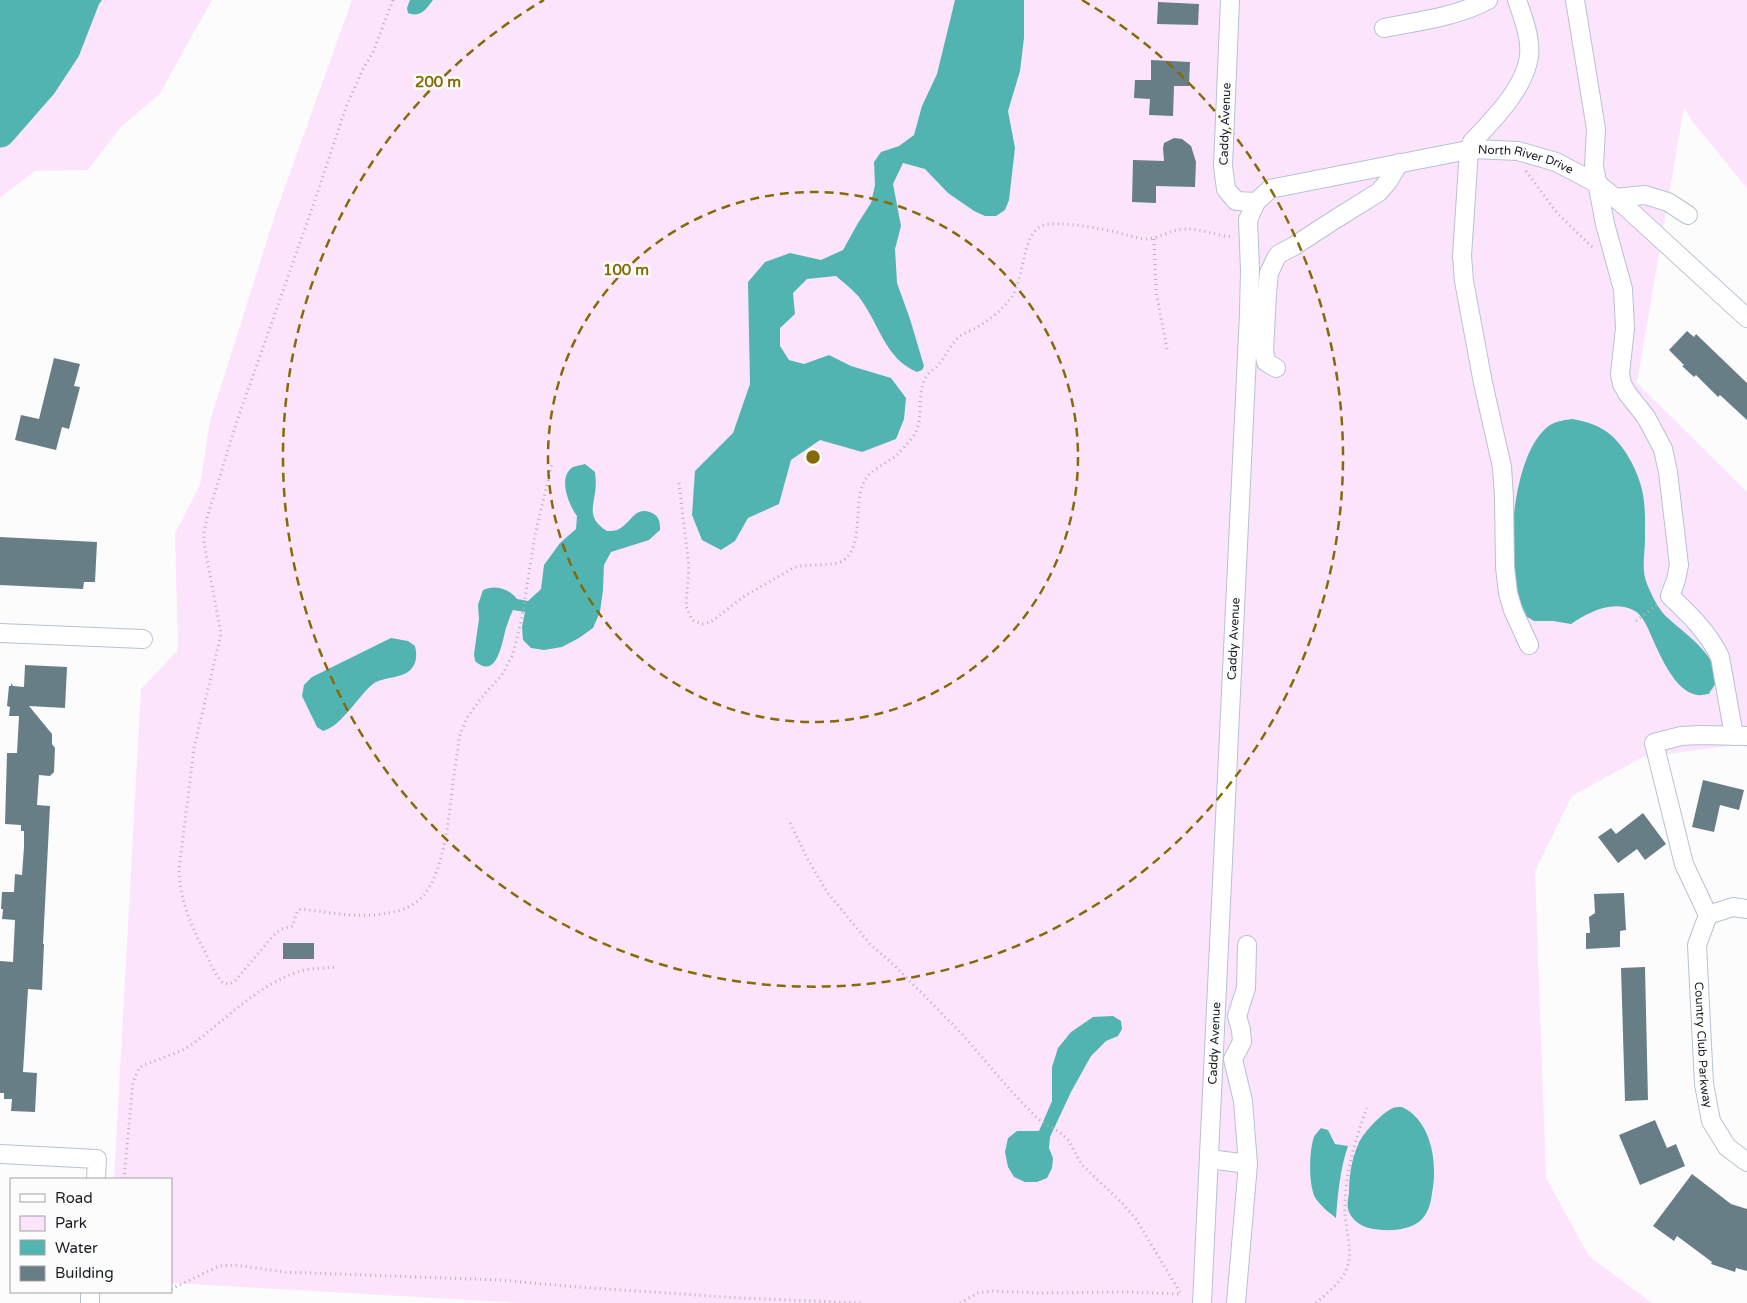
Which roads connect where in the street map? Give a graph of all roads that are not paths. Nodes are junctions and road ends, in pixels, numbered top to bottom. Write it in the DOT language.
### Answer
graph roads {
  1 [pos="1230,0"];
  2 [pos="1488,0"];
  3 [pos="1517,0"];
  4 [pos="1576,0"];
  5 [pos="1384,28"];
  6 [pos="1469,150"];
  7 [pos="1398,163"];
  8 [pos="1598,184"];
  9 [pos="1615,198"];
  10 [pos="1256,202"];
  11 [pos="1688,215"];
  12 [pos="1747,318"];
  13 [pos="1276,368"];
  14 [pos="0,633"];
  15 [pos="143,639"];
  16 [pos="1529,645"];
  17 [pos="1740,736"];
  18 [pos="1747,908"];
  19 [pos="1708,915"];
  20 [pos="1247,946"];
  21 [pos="0,1154"];
  22 [pos="1209,1159"];
  23 [pos="1747,1162"];
  24 [pos="1248,1164"];
  25 [pos="96,1178"];
  26 [pos="1202,1300"];
  27 [pos="1236,1303"];
  1 -- 10 [label="street, Caddy Avenue"];
  2 -- 5 [label="street"];
  3 -- 6 [label="street"];
  4 -- 8 [label="street"];
  6 -- 7 [label="street, North River Drive"];
  6 -- 8 [label="street, North River Drive"];
  6 -- 16 [label="street"];
  7 -- 10 [label="street, North River Drive"];
  7 -- 13 [label="street"];
  8 -- 9 [label="street, North River Drive"];
  8 -- 17 [label="street"];
  9 -- 11 [label="street"];
  9 -- 12 [label="street, North River Drive"];
  10 -- 22 [label="street, Caddy Avenue"];
  14 -- 15 [label="street"];
  17 -- 19 [label="street"];
  18 -- 19 [label="street"];
  19 -- 23 [label="street, Country Club Parkway"];
  20 -- 24 [label="street"];
  21 -- 25 [label="street"];
  22 -- 24 [label="street"];
  22 -- 26 [label="street, Caddy Avenue"];
  24 -- 27 [label="street"];
}
